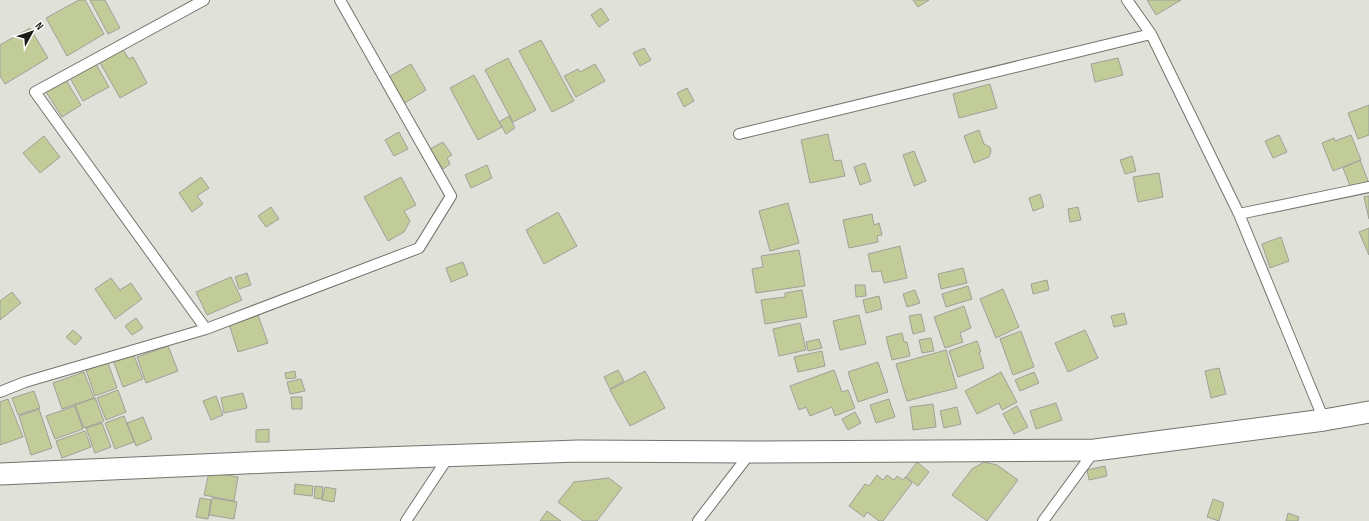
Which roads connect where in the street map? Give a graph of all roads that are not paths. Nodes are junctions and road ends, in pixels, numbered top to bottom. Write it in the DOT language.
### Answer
graph roads {
  1 [pos="204,0"];
  2 [pos="340,0"];
  3 [pos="1127,0"];
  4 [pos="1151,34"];
  5 [pos="739,134"];
  6 [pos="1369,187"];
  7 [pos="1239,214"];
  8 [pos="206,329"];
  9 [pos="0,392"];
  10 [pos="1369,412"];
  11 [pos="1324,420"];
  12 [pos="1095,450"];
  13 [pos="751,452"];
  14 [pos="448,456"];
  15 [pos="0,474"];
  16 [pos="406,521"];
  17 [pos="698,521"];
  18 [pos="1043,521"];
  1 -- 8 [label="lane"];
  2 -- 8 [label="lane"];
  3 -- 4 [label="lane"];
  4 -- 5 [label="lane"];
  4 -- 7 [label="lane"];
  6 -- 7 [label="lane"];
  7 -- 11 [label="lane"];
  8 -- 9 [label="lane"];
  10 -- 11 [label="street"];
  11 -- 12 [label="street"];
  12 -- 13 [label="street"];
  12 -- 18 [label="lane"];
  13 -- 14 [label="street"];
  13 -- 17 [label="lane"];
  14 -- 15 [label="street"];
  14 -- 16 [label="lane"];
}
